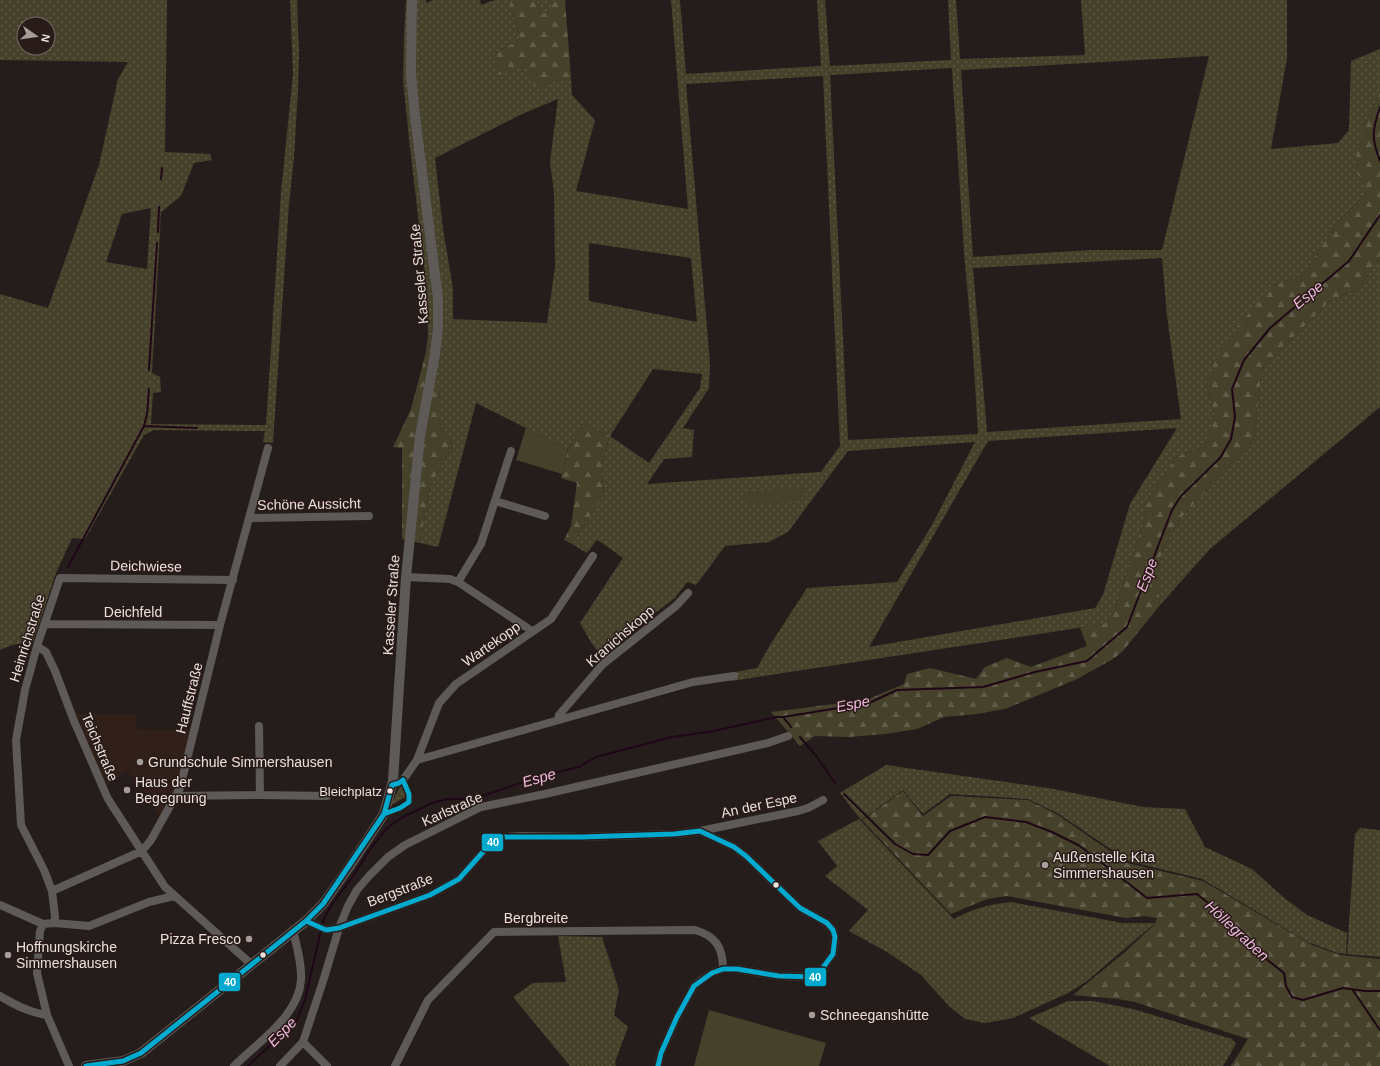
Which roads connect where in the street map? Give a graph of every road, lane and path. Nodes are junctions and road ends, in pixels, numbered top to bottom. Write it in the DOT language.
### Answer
graph roads {
  1 [pos="412,0"];
  2 [pos="268,448"];
  3 [pos="511,451"];
  4 [pos="495,501"];
  5 [pos="369,516"];
  6 [pos="545,516"];
  7 [pos="250,518"];
  8 [pos="593,556"];
  9 [pos="406,577"];
  10 [pos="60,578"];
  11 [pos="233,580"];
  12 [pos="458,582"];
  13 [pos="688,593"];
  14 [pos="45,624"];
  15 [pos="220,625"];
  16 [pos="532,631"];
  17 [pos="37,646"];
  18 [pos="734,676"];
  19 [pos="558,720"];
  20 [pos="259,726"];
  21 [pos="788,736"];
  22 [pos="417,760"];
  23 [pos="392,784"];
  24 [pos="260,795"];
  25 [pos="176,796"];
  26 [pos="327,796"];
  27 [pos="823,800"];
  28 [pos="700,831"];
  29 [pos="142,852"];
  30 [pos="52,891"];
  31 [pos="174,896"];
  32 [pos="0,906"];
  33 [pos="306,921"];
  34 [pos="54,923"];
  35 [pos="43,924"];
  36 [pos="339,928"];
  37 [pos="293,931"];
  38 [pos="251,964"];
  39 [pos="723,969"];
  40 [pos="0,996"];
  41 [pos="47,1015"];
  42 [pos="303,1042"];
  43 [pos="69,1066"];
  44 [pos="86,1066"];
  45 [pos="234,1066"];
  46 [pos="280,1066"];
  47 [pos="327,1066"];
  48 [pos="395,1066"];
  49 [pos="658,1066"];
  1 -- 9 [label="street, Kasseler Straße"];
  2 -- 7 [label="street, Hauffstraße"];
  3 -- 4 [label="street"];
  4 -- 6 [label="street"];
  4 -- 12 [label="street"];
  5 -- 7 [label="street, Schöne Aussicht"];
  7 -- 11 [label="street, Hauffstraße"];
  8 -- 16 [label="street, Wartekopp"];
  9 -- 12 [label="street"];
  9 -- 23 [label="street, Kasseler Straße"];
  10 -- 11 [label="street, Deichwiese"];
  10 -- 14 [label="street, Heinrichstraße"];
  11 -- 15 [label="street, Hauffstraße"];
  12 -- 16 [label="street"];
  13 -- 19 [label="street, Kranichskopp"];
  14 -- 15 [label="street, Deichfeld"];
  14 -- 17 [label="street, Heinrichstraße"];
  15 -- 25 [label="street, Hauffstraße"];
  16 -- 22 [label="street, Wartekopp"];
  17 -- 29 [label="street, Teichstraße"];
  17 -- 30 [label="street, Heinrichstraße"];
  18 -- 19 [label="street"];
  19 -- 22 [label="street"];
  20 -- 24 [label="street"];
  21 -- 36 [label="street, Karlstraße"];
  22 -- 23 [label="street"];
  23 -- 33 [label="street, Kasseler Straße"];
  24 -- 25 [label="street"];
  24 -- 26 [label="street"];
  25 -- 29 [label="street, Hauffstraße"];
  27 -- 28 [label="street, An der Espe"];
  28 -- 36 [label="street, Bergstraße"];
  28 -- 39 [label="street"];
  29 -- 30 [label="street"];
  29 -- 31 [label="street, Teichstraße"];
  30 -- 34 [label="street, Heinrichstraße"];
  31 -- 34 [label="street"];
  31 -- 38 [label="street, Teichstraße"];
  32 -- 35 [label="street"];
  33 -- 36 [label="street, Bergstraße"];
  33 -- 37 [label="street, Kasseler Straße"];
  34 -- 35 [label="street"];
  35 -- 41 [label="street"];
  36 -- 42 [label="street, Karlstraße"];
  37 -- 38 [label="street, Kasseler Straße"];
  37 -- 45 [label="street"];
  38 -- 44 [label="street, Kasseler Straße"];
  39 -- 48 [label="street, Bergbreite"];
  39 -- 49 [label="street"];
  40 -- 41 [label="street"];
  41 -- 43 [label="street"];
  42 -- 46 [label="street, Karlstraße"];
  42 -- 47 [label="street"];
}
